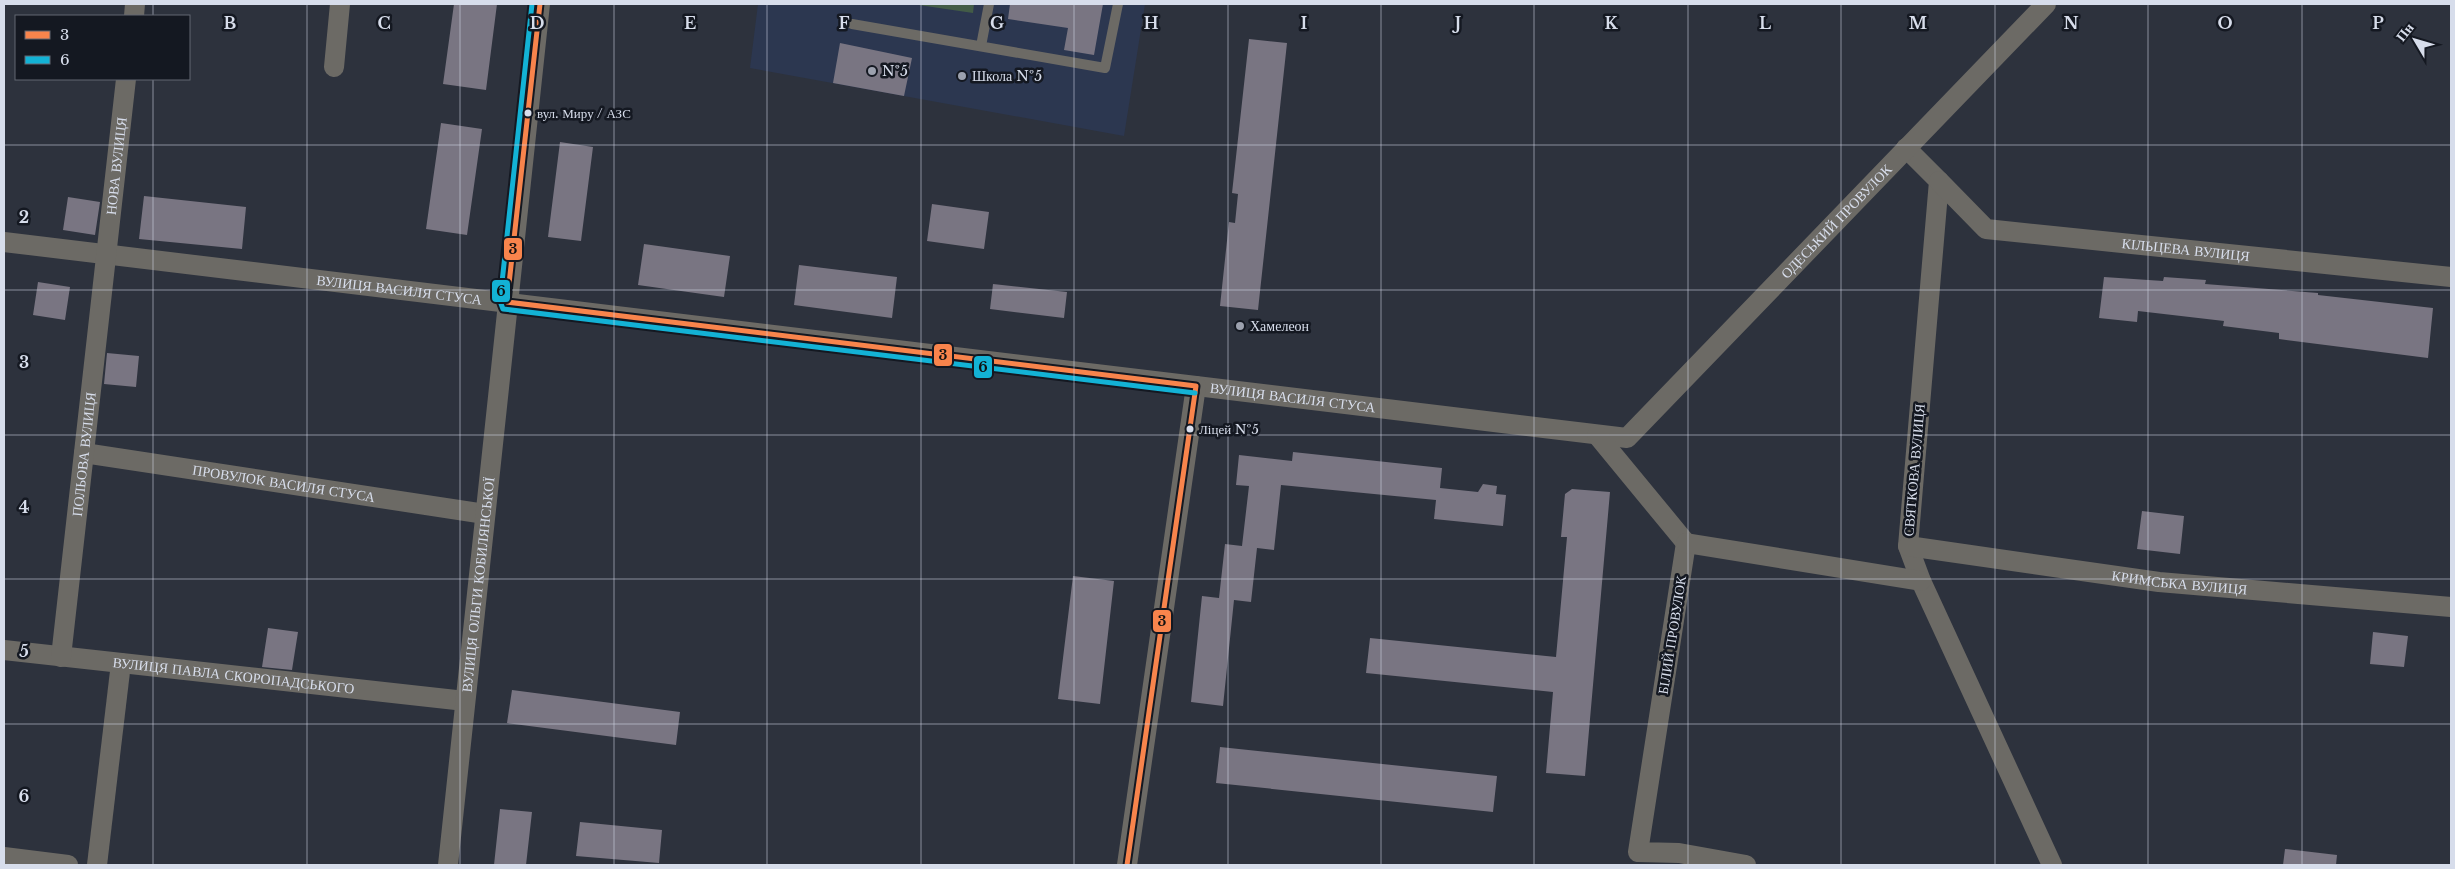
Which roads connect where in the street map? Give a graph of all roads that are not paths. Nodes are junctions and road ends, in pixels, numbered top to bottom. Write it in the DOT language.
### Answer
graph roads {
  1 [pos="340,4"];
  2 [pos="540,4"];
  3 [pos="989,4"];
  4 [pos="1118,4"];
  5 [pos="2046,4"];
  6 [pos="852,24"];
  7 [pos="981,46"];
  8 [pos="334,67"];
  9 [pos="126,80"];
  10 [pos="1906,148"];
  11 [pos="1939,181"];
  12 [pos="4,242"];
  13 [pos="106,254"];
  14 [pos="2451,277"];
  15 [pos="507,302"];
  16 [pos="1196,386"];
  17 [pos="1597,435"];
  18 [pos="1627,438"];
  19 [pos="84,453"];
  20 [pos="485,514"];
  21 [pos="1686,543"];
  22 [pos="1908,546"];
  23 [pos="1921,581"];
  24 [pos="2451,607"];
  25 [pos="4,650"];
  26 [pos="62,656"];
  27 [pos="121,663"];
  28 [pos="465,701"];
  29 [pos="4,857"];
  30 [pos="1678,859"];
  31 [pos="68,865"];
  32 [pos="97,865"];
  33 [pos="448,865"];
  34 [pos="1127,865"];
  35 [pos="1746,865"];
  36 [pos="2052,865"];
  1 -- 8 [label="street"];
  2 -- 15 [label="street, ВУЛИЦЯ ОЛЬГИ КОБИЛЯНСЬКОЇ"];
  3 -- 7 [label="lane"];
  4 -- 7 [label="lane"];
  5 -- 10 [label="street, ОДЕСЬКИЙ ПРОВУЛОК"];
  6 -- 7 [label="lane"];
  9 -- 13 [label="street, НОВА ВУЛИЦЯ"];
  10 -- 11 [label="street"];
  10 -- 18 [label="street, ОДЕСЬКИЙ ПРОВУЛОК"];
  11 -- 14 [label="street, КІЛЬЦЕВА ВУЛИЦЯ"];
  11 -- 22 [label="street, СВЯТКОВА ВУЛИЦЯ"];
  12 -- 13 [label="street, ВУЛИЦЯ ВАСИЛЯ СТУСА"];
  13 -- 15 [label="street, ВУЛИЦЯ ВАСИЛЯ СТУСА"];
  13 -- 19 [label="street, ПОЛЬОВА ВУЛИЦЯ"];
  15 -- 16 [label="street, ВУЛИЦЯ ВАСИЛЯ СТУСА"];
  15 -- 20 [label="street, ВУЛИЦЯ ОЛЬГИ КОБИЛЯНСЬКОЇ"];
  16 -- 17 [label="street, ВУЛИЦЯ ВАСИЛЯ СТУСА"];
  16 -- 34 [label="street"];
  17 -- 18 [label="street, ВУЛИЦЯ ВАСИЛЯ СТУСА"];
  17 -- 21 [label="street"];
  19 -- 20 [label="street, ПРОВУЛОК ВАСИЛЯ СТУСА"];
  19 -- 26 [label="street, ПОЛЬОВА ВУЛИЦЯ"];
  20 -- 28 [label="street, ВУЛИЦЯ ОЛЬГИ КОБИЛЯНСЬКОЇ"];
  21 -- 23 [label="street"];
  21 -- 30 [label="street, БІЛИЙ ПРОВУЛОК"];
  22 -- 23 [label="street, СВЯТКОВА ВУЛИЦЯ"];
  22 -- 24 [label="street, КРИМСЬКА ВУЛИЦЯ"];
  23 -- 36 [label="street, СВЯТКОВА ВУЛИЦЯ"];
  25 -- 26 [label="street, ВУЛИЦЯ ПАВЛА СКОРОПАДСЬКОГО"];
  26 -- 27 [label="street, ВУЛИЦЯ ПАВЛА СКОРОПАДСЬКОГО"];
  27 -- 28 [label="street, ВУЛИЦЯ ПАВЛА СКОРОПАДСЬКОГО"];
  27 -- 32 [label="street"];
  28 -- 33 [label="street, ВУЛИЦЯ ОЛЬГИ КОБИЛЯНСЬКОЇ"];
  29 -- 31 [label="street"];
  30 -- 35 [label="street, БІЛИЙ ПРОВУЛОК"];
}
